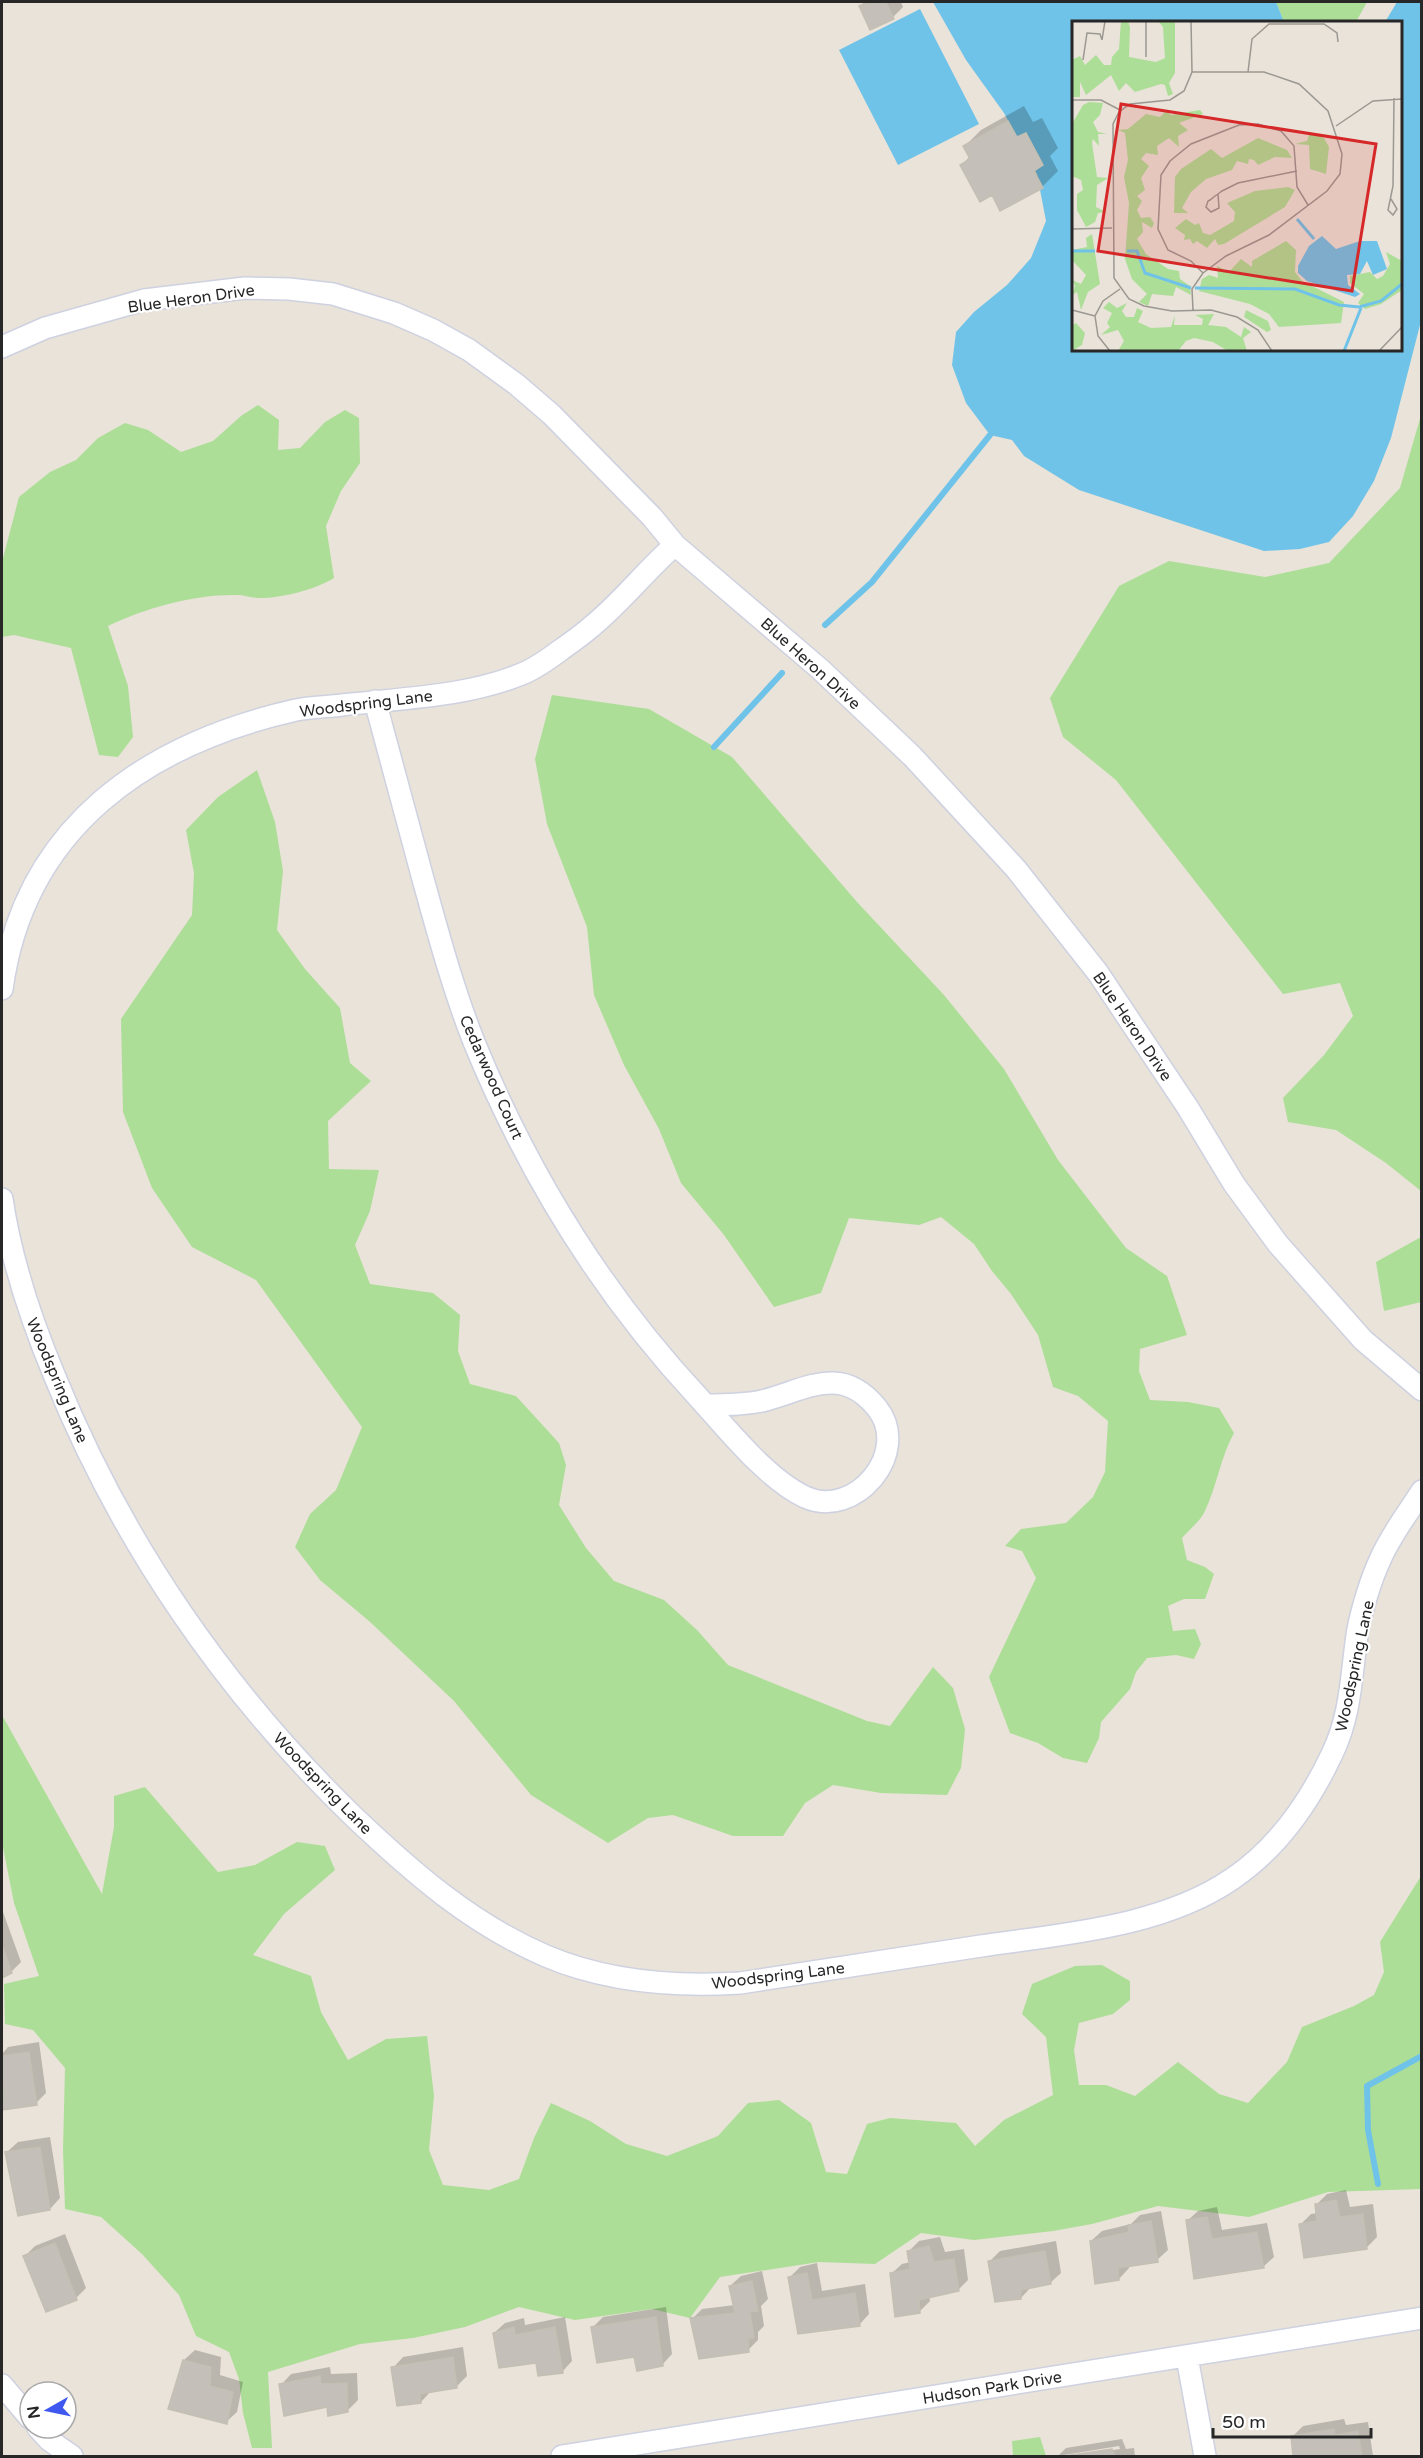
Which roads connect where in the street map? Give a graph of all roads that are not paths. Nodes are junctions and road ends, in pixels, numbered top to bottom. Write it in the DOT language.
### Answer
graph roads {
  1 [pos="2,347"];
  2 [pos="675,545"];
  3 [pos="375,701"];
  4 [pos="2,989"];
  5 [pos="2,1199"];
  6 [pos="1422,1390"];
  7 [pos="705,1405"];
  8 [pos="1422,1491"];
  9 [pos="1422,2318"];
  10 [pos="1187,2357"];
  11 [pos="2,2385"];
  12 [pos="18,2404"];
  13 [pos="49,2440"];
  14 [pos="67,2455"];
  15 [pos="562,2457"];
  16 [pos="1205,2457"];
  1 -- 2 [label="street, Blue Heron Drive"];
  2 -- 3 [label="street, Woodspring Lane"];
  2 -- 6 [label="street, Blue Heron Drive"];
  3 -- 4 [label="street, Woodspring Lane"];
  3 -- 7 [label="street, Cedarwood Court"];
  5 -- 8 [label="street, Woodspring Lane"];
  7 -- 7 [label="street, Cedarwood Court"];
  9 -- 10 [label="street, Hudson Park Drive"];
  10 -- 15 [label="street, Hudson Park Drive"];
  10 -- 16 [label="street"];
  11 -- 12 [label="street"];
  13 -- 14 [label="street"];
}
